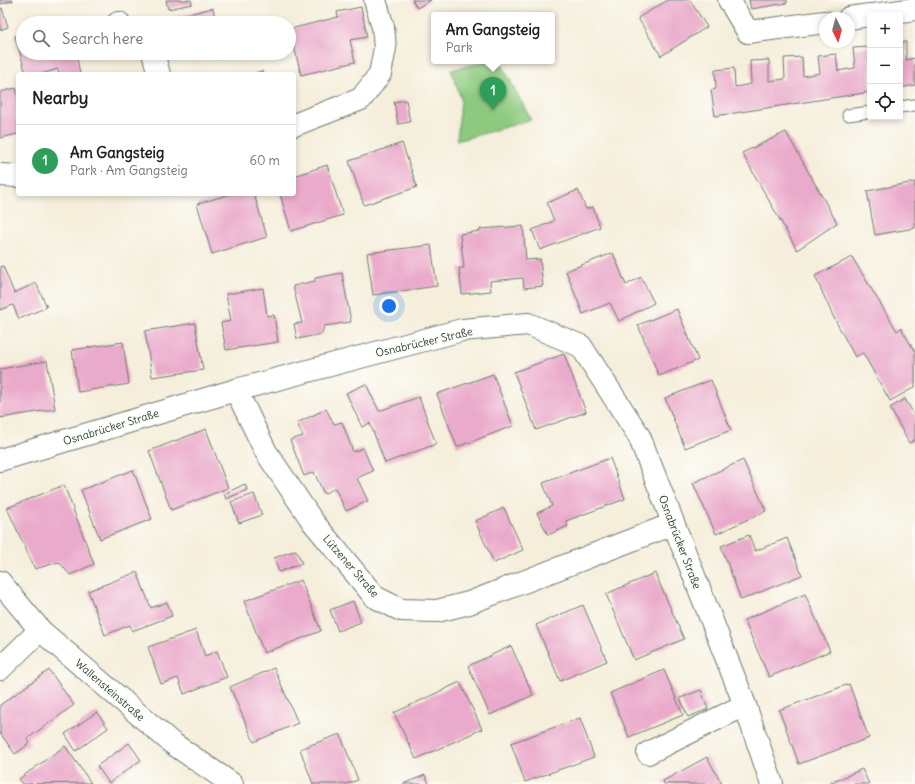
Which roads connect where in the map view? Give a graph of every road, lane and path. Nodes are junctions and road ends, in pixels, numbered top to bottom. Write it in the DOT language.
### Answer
graph roads {
  1 [pos="375,0"];
  2 [pos="729,0"];
  3 [pos="915,9"];
  4 [pos="893,12"];
  5 [pos="867,16"];
  6 [pos="855,17"];
  7 [pos="819,23"];
  8 [pos="155,60"];
  9 [pos="158,72"];
  10 [pos="915,105"];
  11 [pos="903,107"];
  12 [pos="867,112"];
  13 [pos="848,115"];
  14 [pos="296,124"];
  15 [pos="0,175"];
  16 [pos="16,176"];
  17 [pos="236,390"];
  18 [pos="0,460"];
  19 [pos="673,524"];
  20 [pos="0,582"];
  21 [pos="40,630"];
  22 [pos="0,669"];
  23 [pos="745,706"];
  24 [pos="648,753"];
  25 [pos="232,784"];
  26 [pos="772,784"];
  1 -- 14 [label="street"];
  2 -- 7 [label="street"];
  3 -- 4 [label="street"];
  5 -- 6 [label="street"];
  8 -- 9 [label="street"];
  10 -- 11 [label="lane"];
  12 -- 13 [label="lane"];
  15 -- 16 [label="street"];
  17 -- 18 [label="street, Osnabrücker Straße"];
  17 -- 19 [label="street, Osnabrücker Straße"];
  17 -- 19 [label="street, Lützener Straße"];
  19 -- 23 [label="street, Osnabrücker Straße"];
  20 -- 21 [label="street, Wallensteinstraße"];
  21 -- 22 [label="street"];
  21 -- 25 [label="street, Wallensteinstraße"];
  23 -- 24 [label="street"];
  23 -- 26 [label="street, Osnabrücker Straße"];
}
